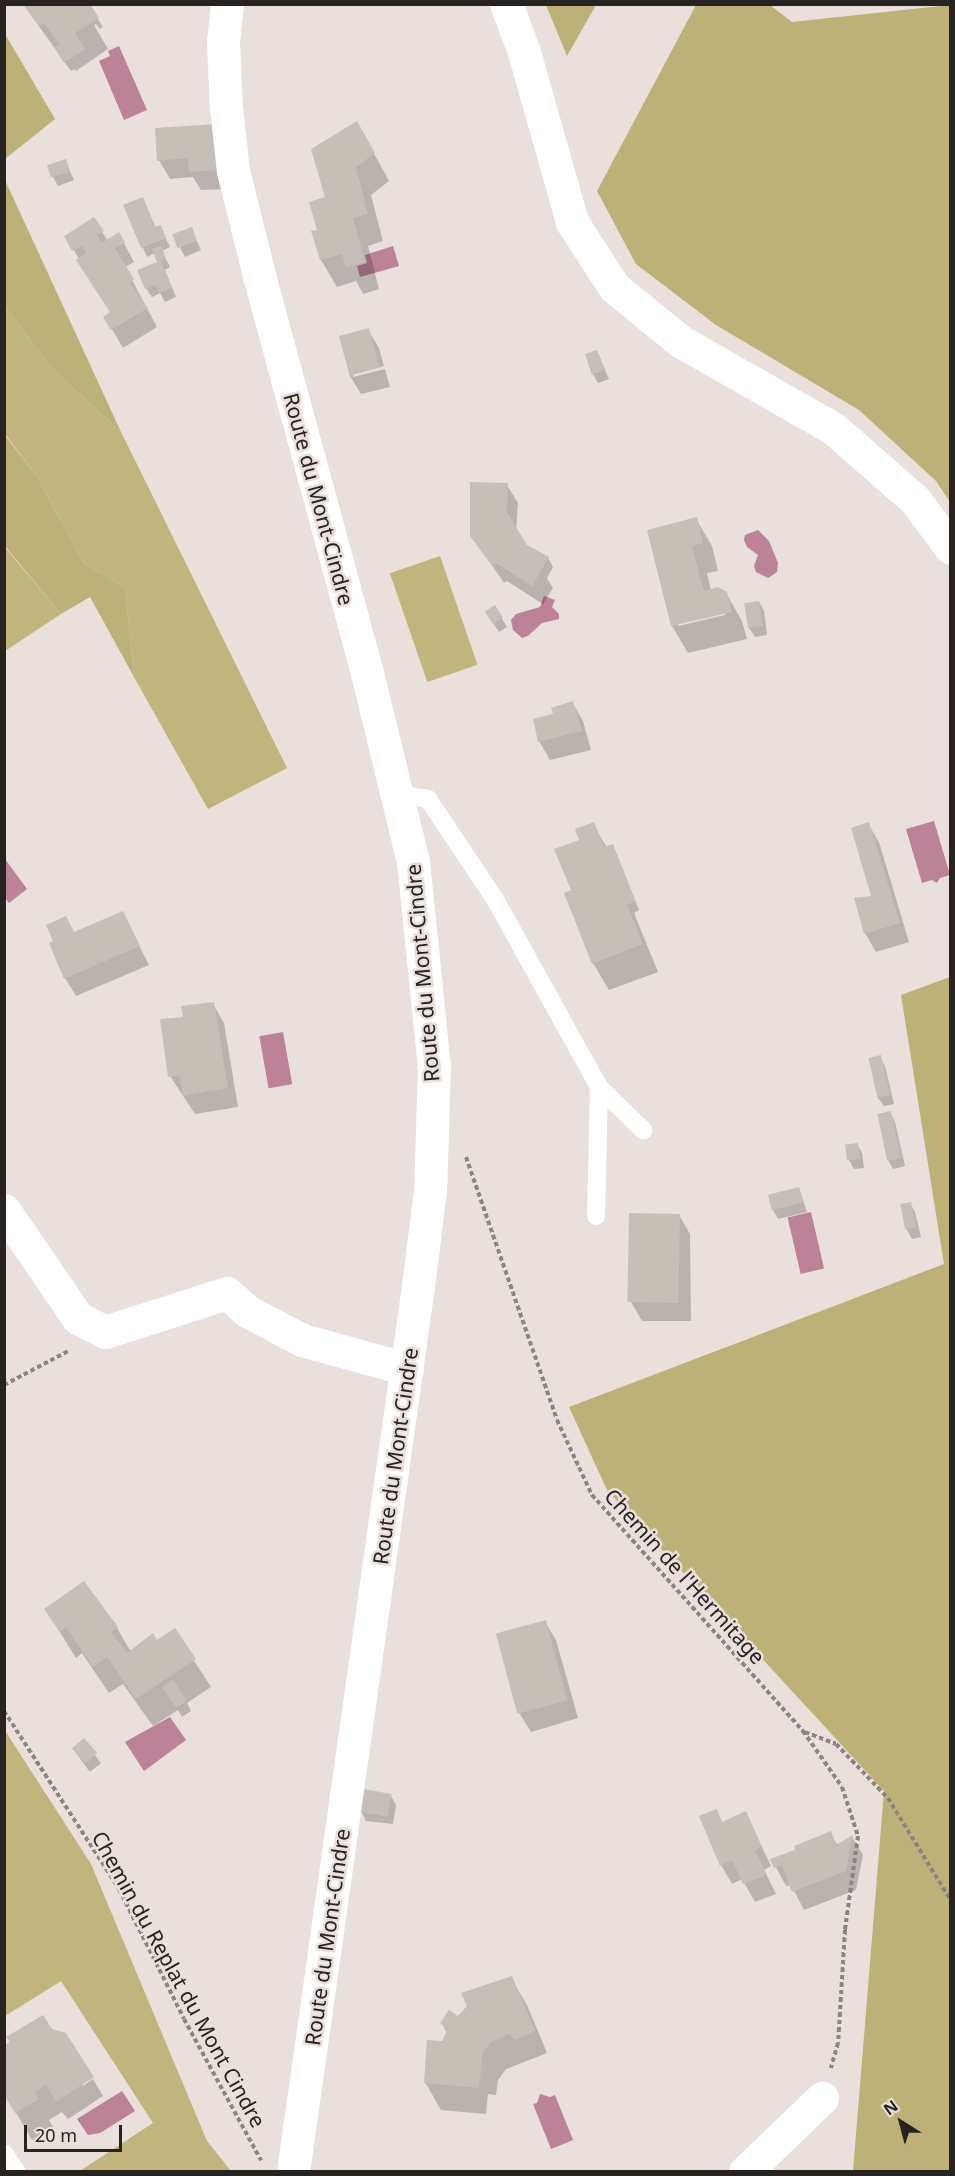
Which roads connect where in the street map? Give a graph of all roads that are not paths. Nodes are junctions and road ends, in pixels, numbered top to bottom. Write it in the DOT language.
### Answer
graph roads {
  1 [pos="226,4"];
  2 [pos="506,4"];
  3 [pos="951,548"];
  4 [pos="396,793"];
  5 [pos="599,1087"];
  6 [pos="643,1130"];
  7 [pos="4,1210"];
  8 [pos="596,1216"];
  9 [pos="407,1369"];
  10 [pos="822,2098"];
  11 [pos="4,2153"];
  12 [pos="17,2172"];
  13 [pos="293,2172"];
  14 [pos="745,2172"];
  1 -- 4 [label="street, Route du Mont-Cindre"];
  2 -- 3 [label="street"];
  4 -- 5 [label="lane"];
  4 -- 9 [label="street, Route du Mont-Cindre"];
  5 -- 6 [label="lane"];
  5 -- 8 [label="lane"];
  7 -- 9 [label="street"];
  9 -- 13 [label="street, Route du Mont-Cindre"];
  10 -- 14 [label="street"];
  11 -- 12 [label="lane"];
}
